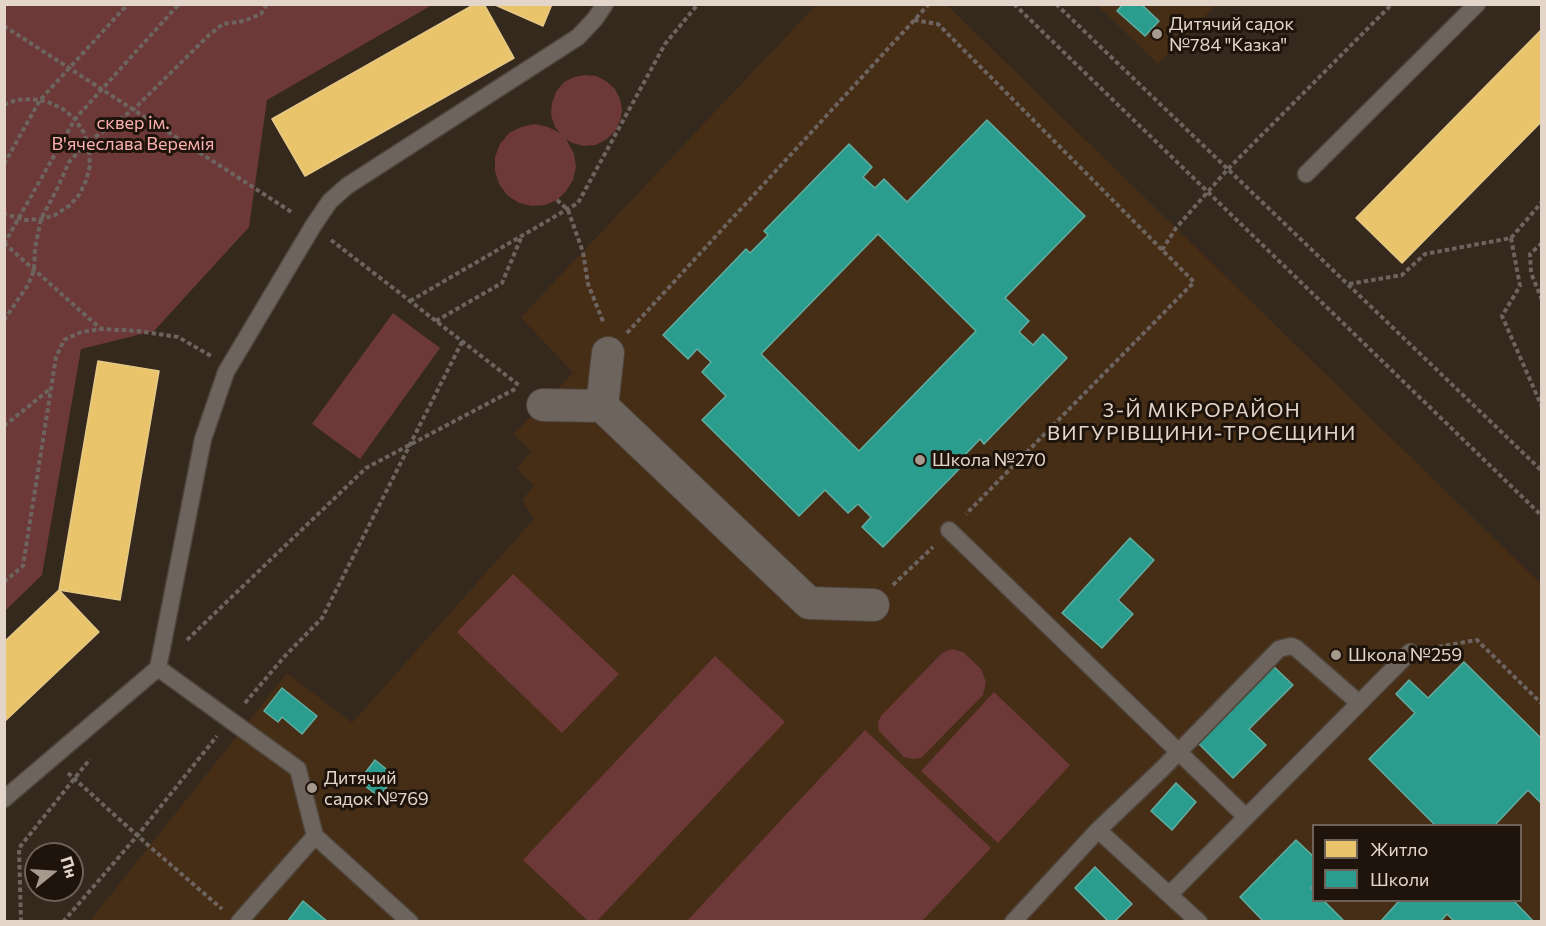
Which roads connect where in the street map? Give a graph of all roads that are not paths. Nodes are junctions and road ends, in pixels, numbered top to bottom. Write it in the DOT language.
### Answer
graph roads {
  1 [pos="604,4"];
  2 [pos="1477,4"];
  3 [pos="1306,174"];
  4 [pos="611,350"];
  5 [pos="532,396"];
  6 [pos="602,406"];
  7 [pos="950,530"];
  8 [pos="873,605"];
  9 [pos="1410,652"];
  10 [pos="158,668"];
  11 [pos="1359,703"];
  12 [pos="1179,752"];
  13 [pos="4,799"];
  14 [pos="1246,817"];
  15 [pos="1098,830"];
  16 [pos="315,836"];
  17 [pos="1170,894"];
  18 [pos="234,918"];
  19 [pos="410,921"];
  20 [pos="1013,921"];
  21 [pos="1199,921"];
  1 -- 10 [label="lane"];
  2 -- 3 [label="lane"];
  4 -- 6 [label="street"];
  5 -- 6 [label="street"];
  6 -- 8 [label="street"];
  7 -- 12 [label="lane"];
  9 -- 11 [label="lane"];
  10 -- 13 [label="lane"];
  10 -- 16 [label="lane"];
  11 -- 12 [label="lane"];
  11 -- 14 [label="lane"];
  12 -- 14 [label="lane"];
  12 -- 15 [label="lane"];
  14 -- 17 [label="lane"];
  15 -- 17 [label="lane"];
  15 -- 20 [label="lane"];
  16 -- 18 [label="lane"];
  16 -- 19 [label="lane"];
  17 -- 21 [label="lane"];
}
